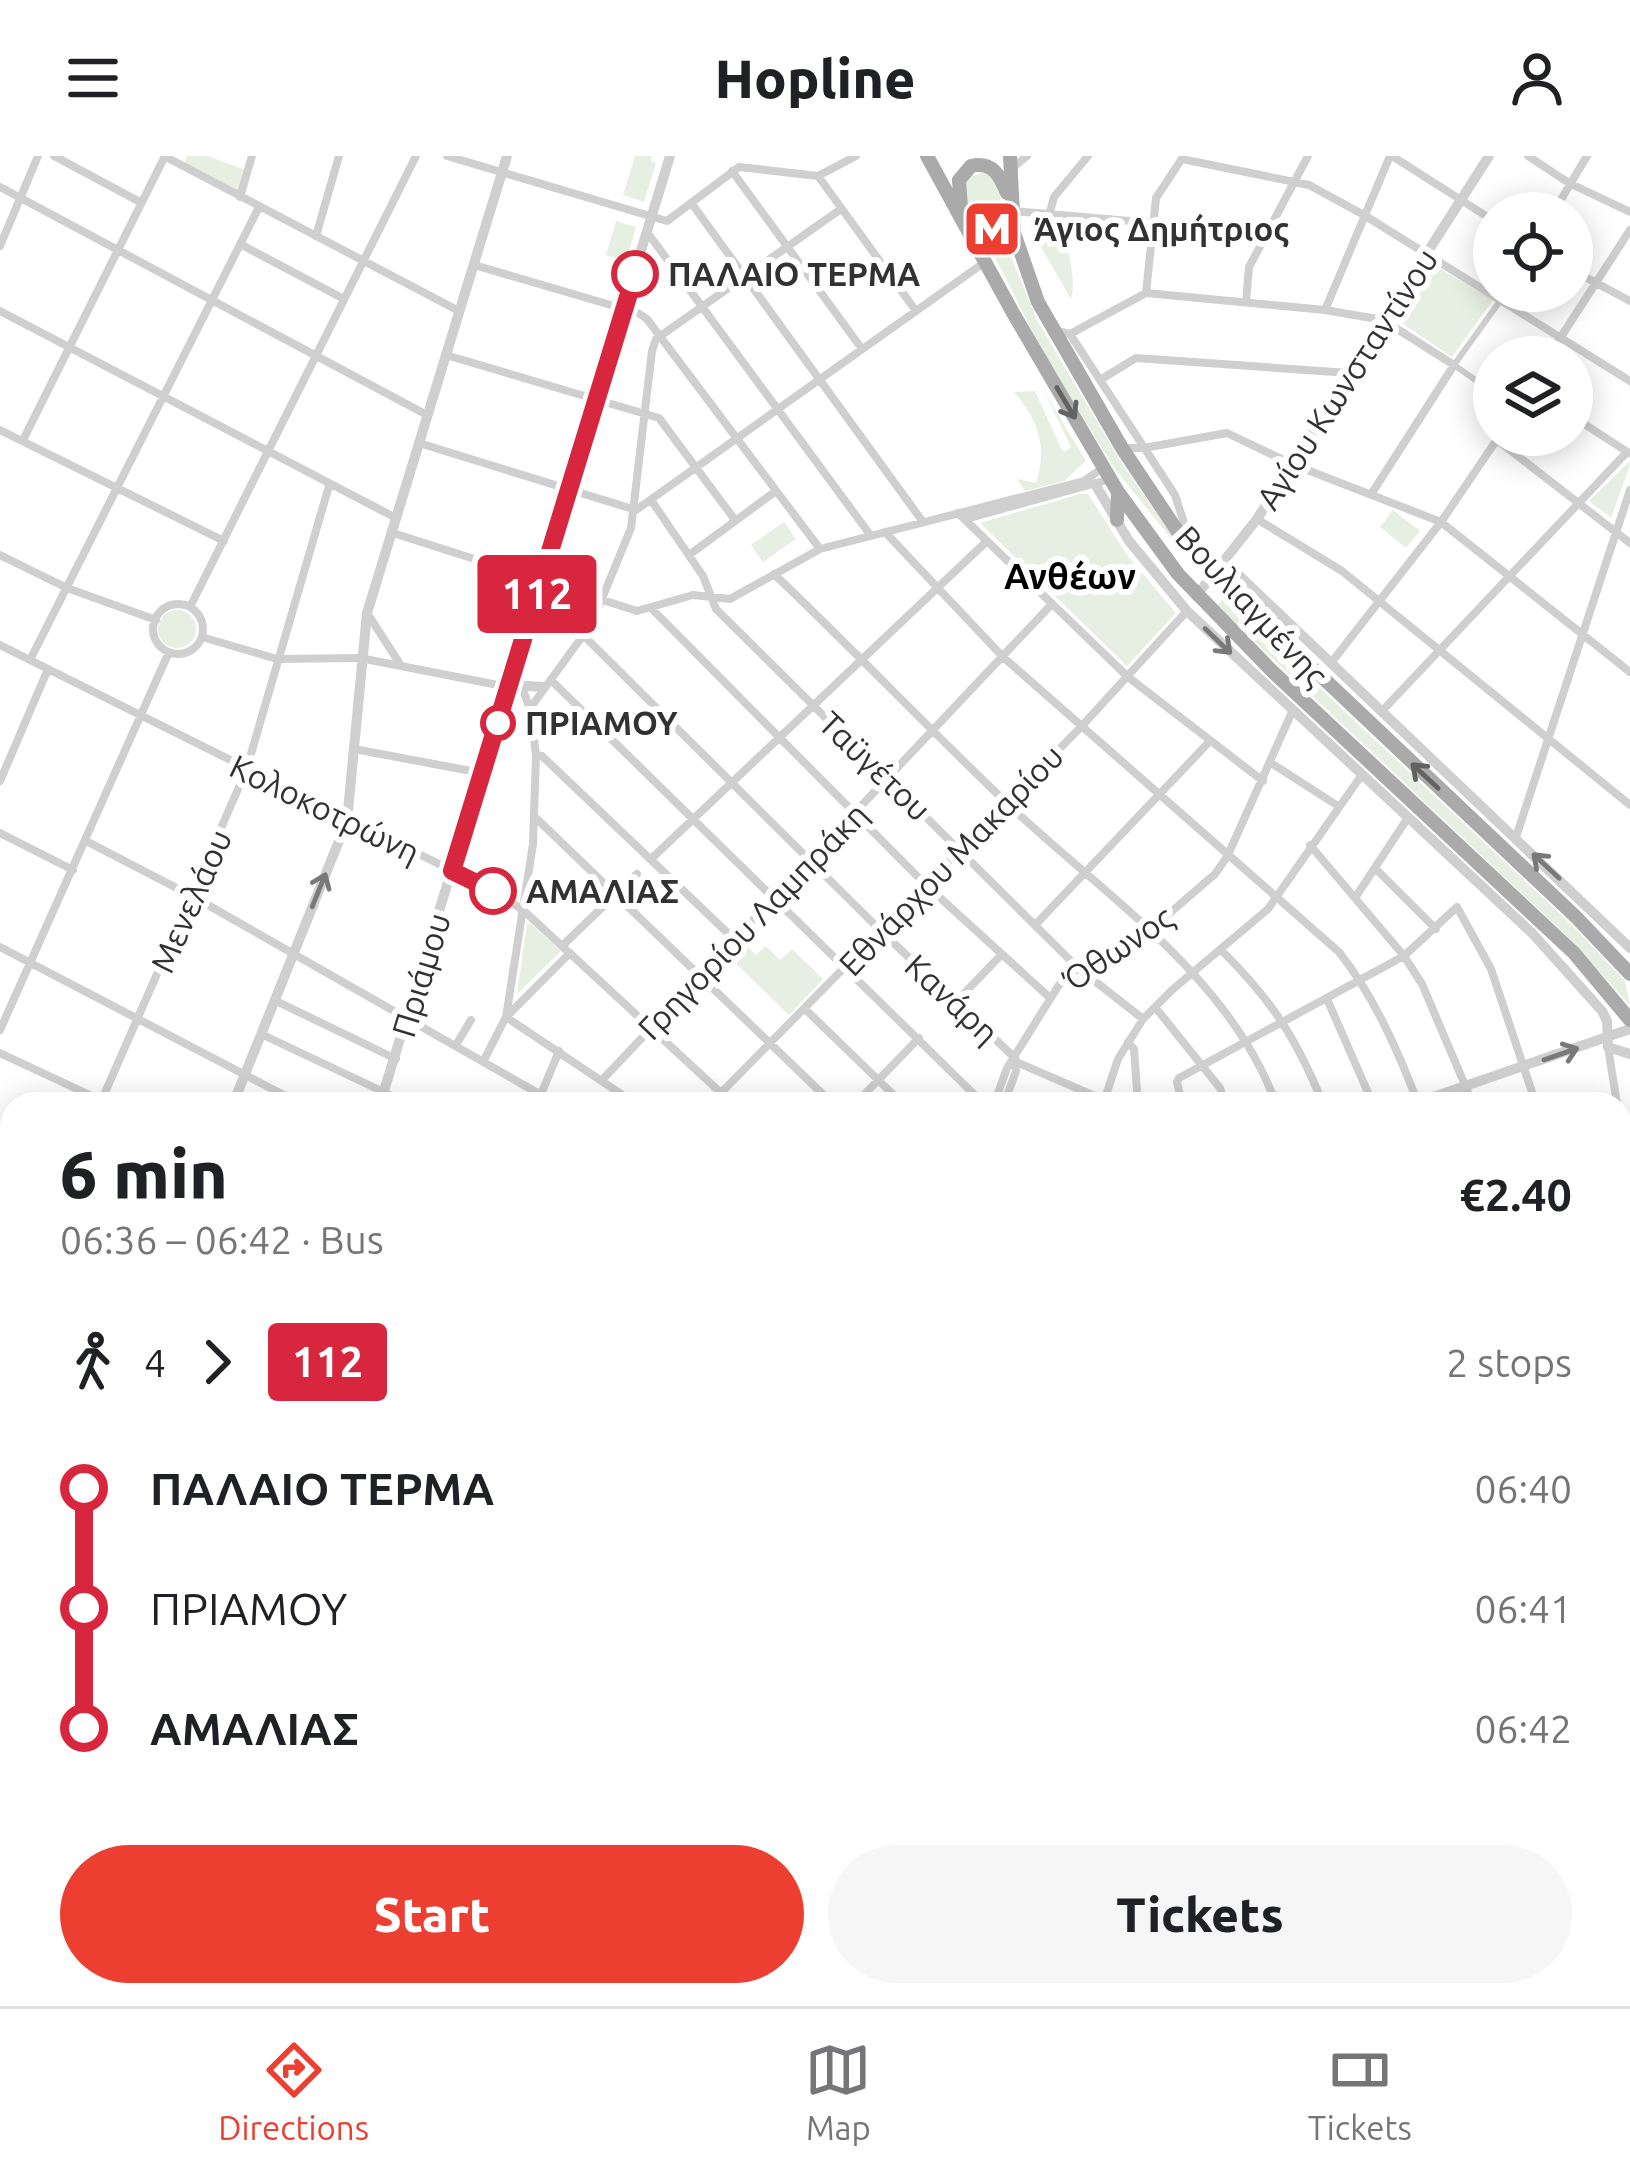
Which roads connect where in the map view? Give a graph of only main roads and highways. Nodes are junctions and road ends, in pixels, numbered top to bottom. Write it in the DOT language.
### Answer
graph roads {
  1 [pos="928,156"];
  2 [pos="1009,163"];
  3 [pos="1010,205"];
  4 [pos="968,231"];
  5 [pos="1107,481"];
  6 [pos="1117,520"];
  7 [pos="1630,974"];
  8 [pos="1630,1023"];
  1 -- 4 [label="main road, Βουλιαγμένης"];
  2 -- 3 [label="main road, Βουλιαγμένης"];
  3 -- 4 [label="main road"];
  7 -- 3 [label="main road, Βουλιαγμένης, one-way"];
  4 -- 5 [label="main road, Βουλιαγμένης, one-way"];
  5 -- 6 [label="main road"];
  5 -- 8 [label="main road, Βουλιαγμένης"];
}
